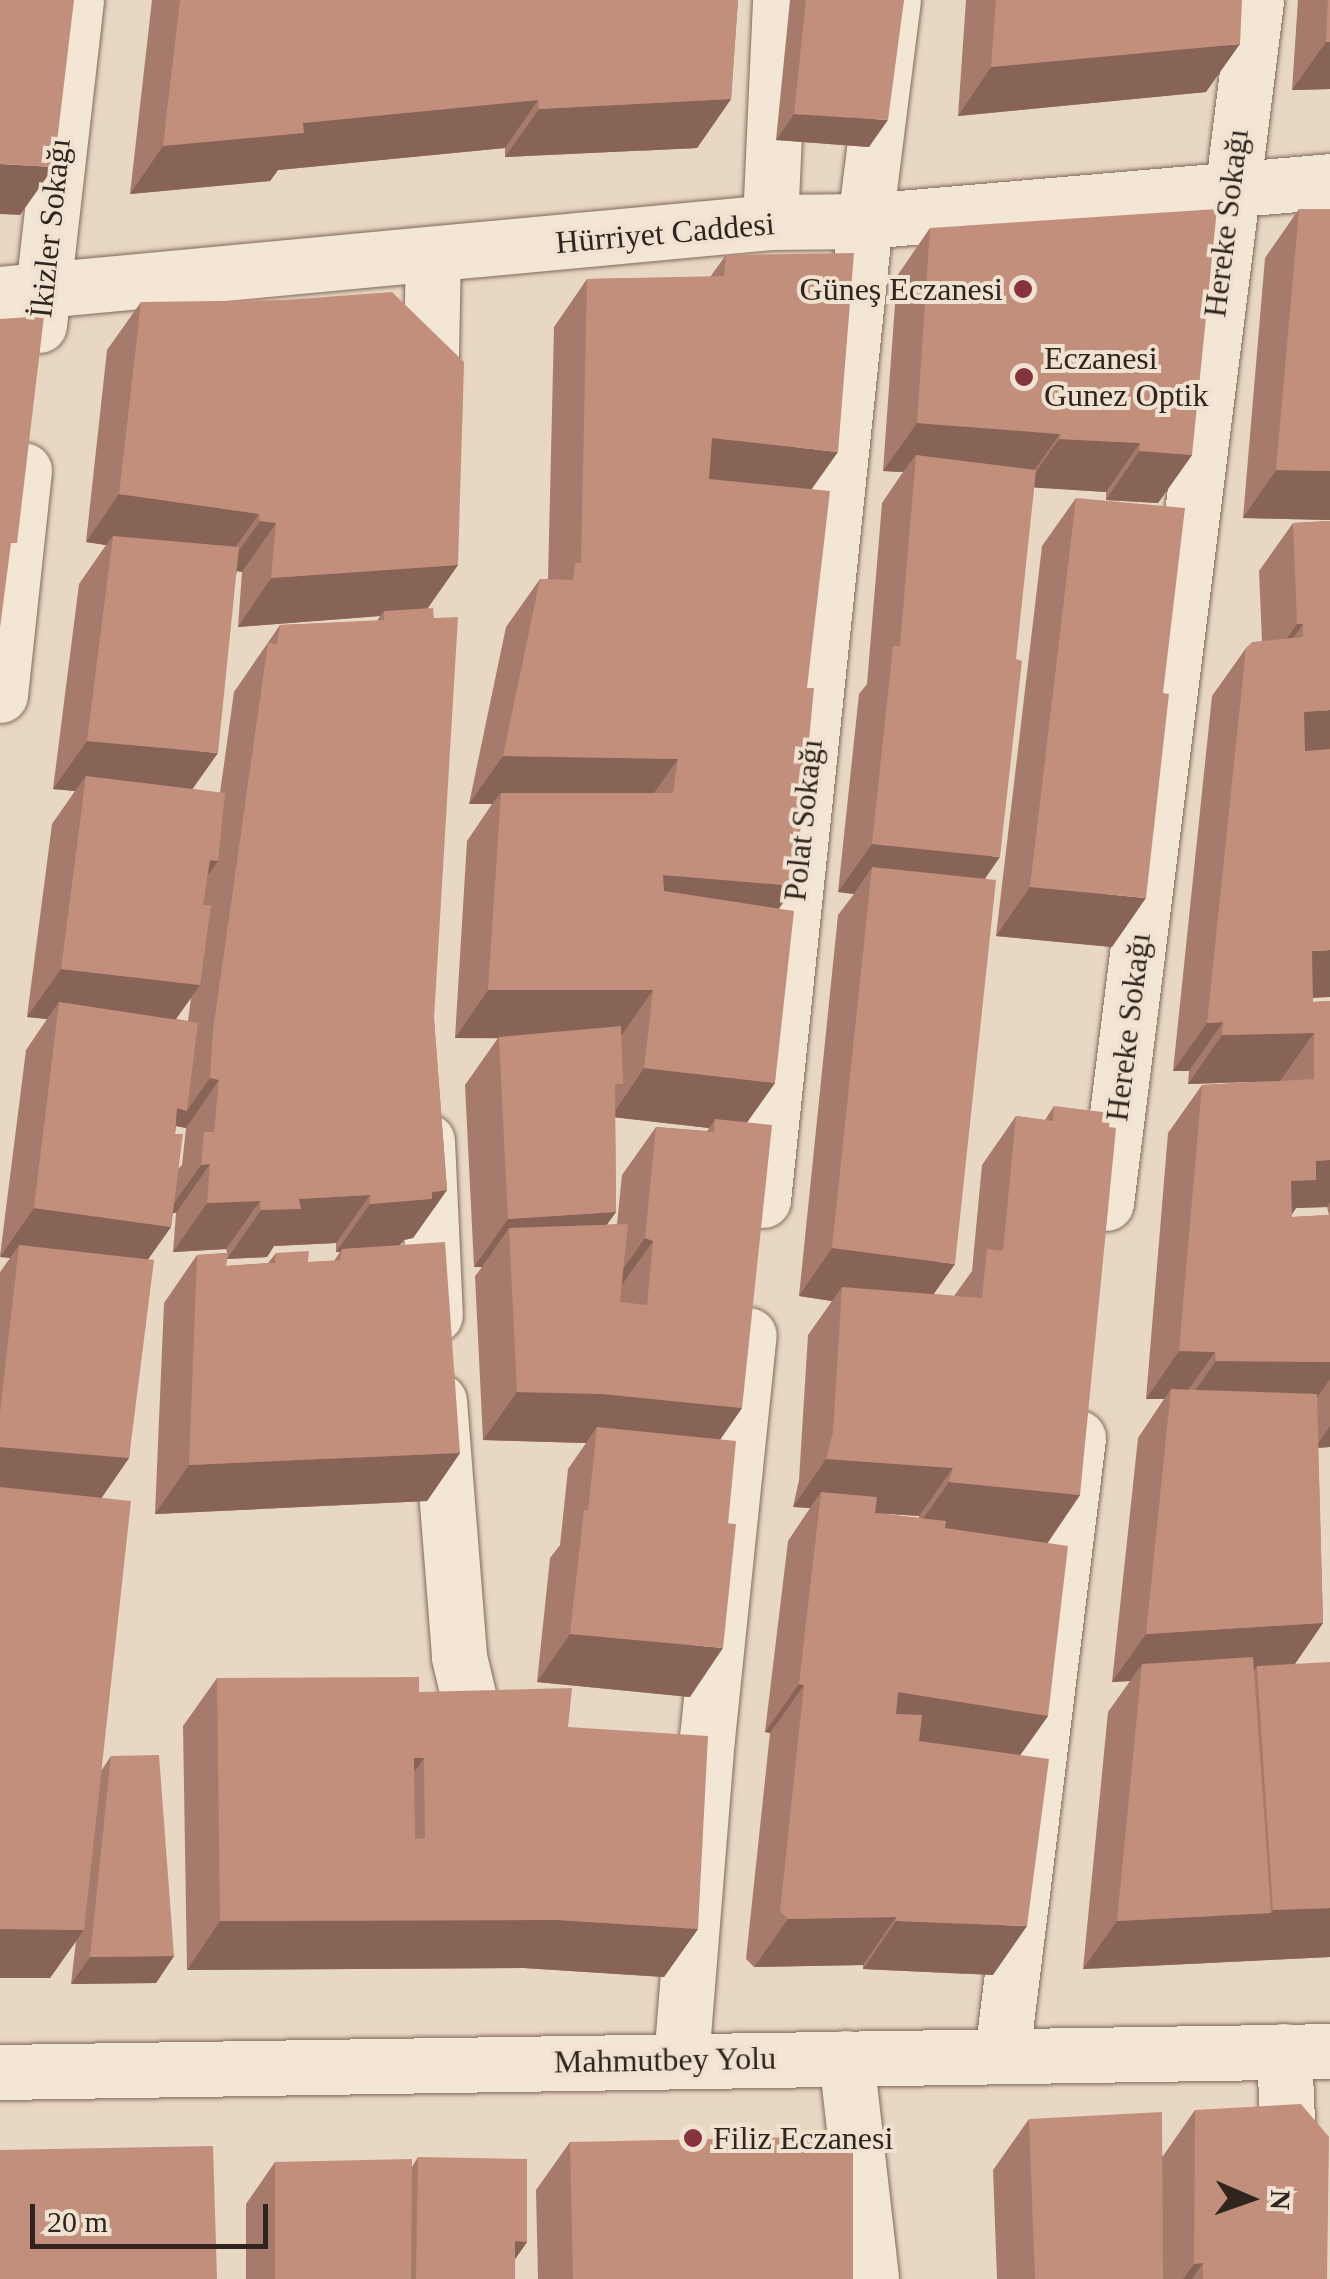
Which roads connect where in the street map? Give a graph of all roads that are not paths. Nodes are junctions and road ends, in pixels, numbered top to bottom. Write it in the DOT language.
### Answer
graph roads {
  1 [pos="76,0"];
  2 [pos="780,0"];
  3 [pos="894,0"];
  4 [pos="1256,0"];
  5 [pos="1330,180"];
  6 [pos="1230,186"];
  7 [pos="866,220"];
  8 [pos="770,222"];
  9 [pos="433,254"];
  10 [pos="22,292"];
  11 [pos="35,368"];
  12 [pos="28,426"];
  13 [pos="430,452"];
  14 [pos="0,696"];
  15 [pos="424,1082"];
  16 [pos="1101,1248"];
  17 [pos="1084,1386"];
  18 [pos="554,1737"];
  19 [pos="650,1738"];
  20 [pos="706,1738"];
  21 [pos="1307,2051"];
  22 [pos="1002,2055"];
  23 [pos="846,2058"];
  24 [pos="681,2060"];
  25 [pos="0,2072"];
  26 [pos="872,2279"];
  27 [pos="1294,2279"];
  1 -- 10 [label="street, İkizler Sokağı"];
  2 -- 8 [label="street"];
  3 -- 7 [label="street, Polat Sokağı"];
  4 -- 6 [label="street, Hereke Sokağı"];
  5 -- 6 [label="street, Hürriyet Caddesi"];
  6 -- 7 [label="street, Hürriyet Caddesi"];
  6 -- 16 [label="street, Hereke Sokağı"];
  7 -- 8 [label="street, Hürriyet Caddesi"];
  7 -- 20 [label="street, Polat Sokağı"];
  8 -- 9 [label="street, Hürriyet Caddesi"];
  9 -- 10 [label="street, Hürriyet Caddesi"];
  9 -- 13 [label="street"];
  10 -- 11 [label="street, İkizler Sokağı"];
  12 -- 14 [label="street"];
  15 -- 18 [label="street"];
  17 -- 22 [label="street"];
  19 -- 20 [label="street"];
  20 -- 24 [label="street, Polat Sokağı"];
  21 -- 22 [label="street, Mahmutbey Yolu"];
  21 -- 27 [label="street"];
  22 -- 23 [label="street, Mahmutbey Yolu"];
  23 -- 24 [label="street, Mahmutbey Yolu"];
  23 -- 26 [label="street"];
  24 -- 25 [label="street, Mahmutbey Yolu"];
}
